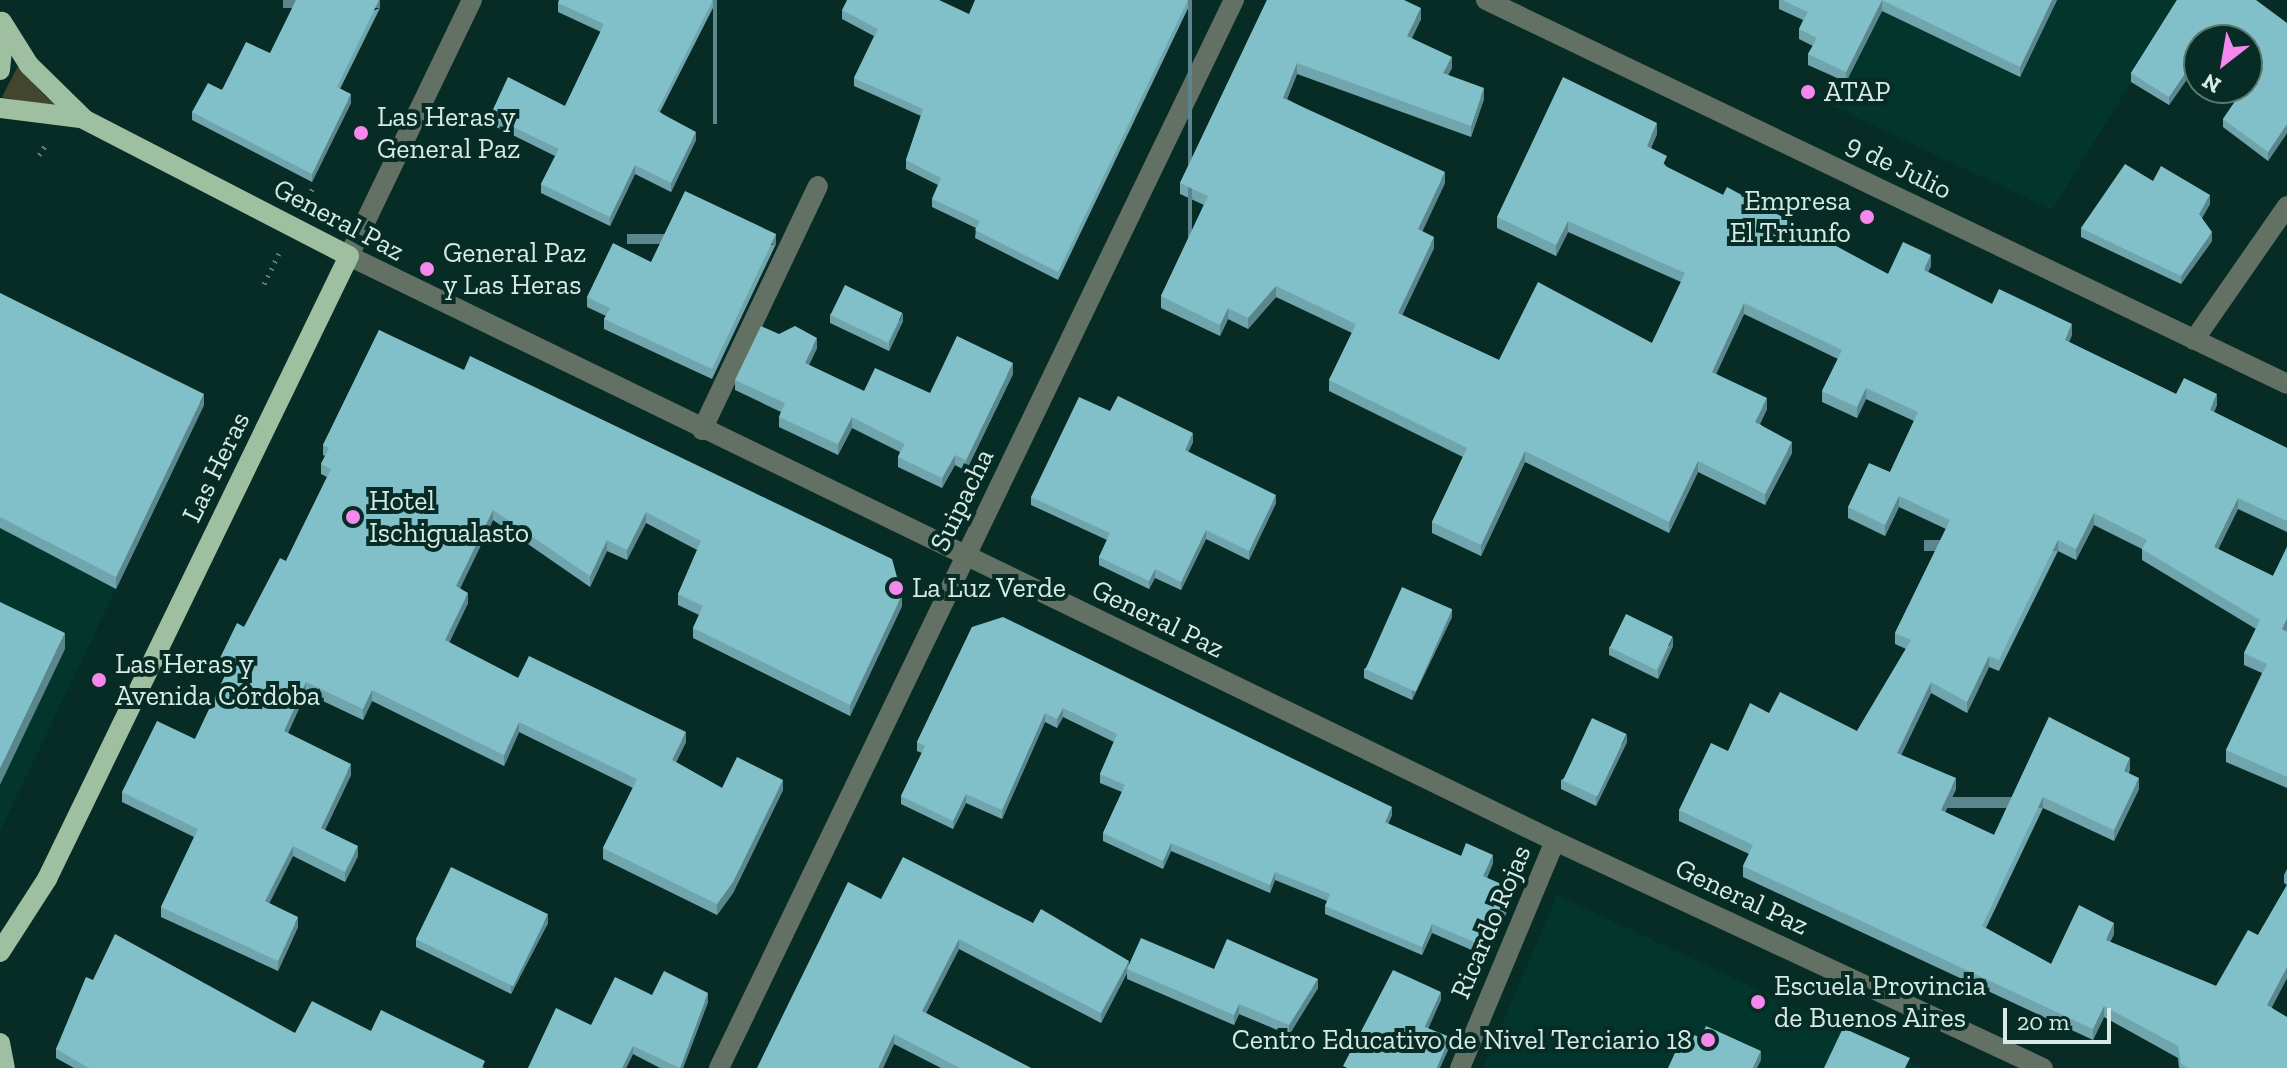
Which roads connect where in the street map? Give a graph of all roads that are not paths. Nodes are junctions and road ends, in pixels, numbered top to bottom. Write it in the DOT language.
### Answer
graph roads {
  1 [pos="472,0"];
  2 [pos="1234,0"];
  3 [pos="1486,0"];
  4 [pos="1,18"];
  5 [pos="0,70"];
  6 [pos="0,108"];
  7 [pos="84,119"];
  8 [pos="818,186"];
  9 [pos="2287,206"];
  10 [pos="349,256"];
  11 [pos="2194,340"];
  12 [pos="2287,384"];
  13 [pos="702,430"];
  14 [pos="965,557"];
  15 [pos="1555,841"];
  16 [pos="0,952"];
  17 [pos="719,1068"];
  18 [pos="1460,1068"];
  19 [pos="2043,1068"];
  1 -- 10 [label="street, Las Heras"];
  2 -- 14 [label="street, Suipacha"];
  3 -- 11 [label="street, 9 de Julio"];
  4 -- 5 [label="main road"];
  4 -- 7 [label="main road, General Paz"];
  6 -- 7 [label="main road, General Paz"];
  7 -- 10 [label="main road, General Paz"];
  8 -- 13 [label="street"];
  9 -- 11 [label="street"];
  10 -- 13 [label="street, General Paz"];
  10 -- 16 [label="main road, Las Heras"];
  11 -- 12 [label="street, 9 de Julio"];
  13 -- 14 [label="street, General Paz"];
  14 -- 15 [label="street, General Paz"];
  14 -- 17 [label="street, Suipacha"];
  15 -- 18 [label="street, Ricardo Rojas"];
  15 -- 19 [label="street, General Paz"];
}
